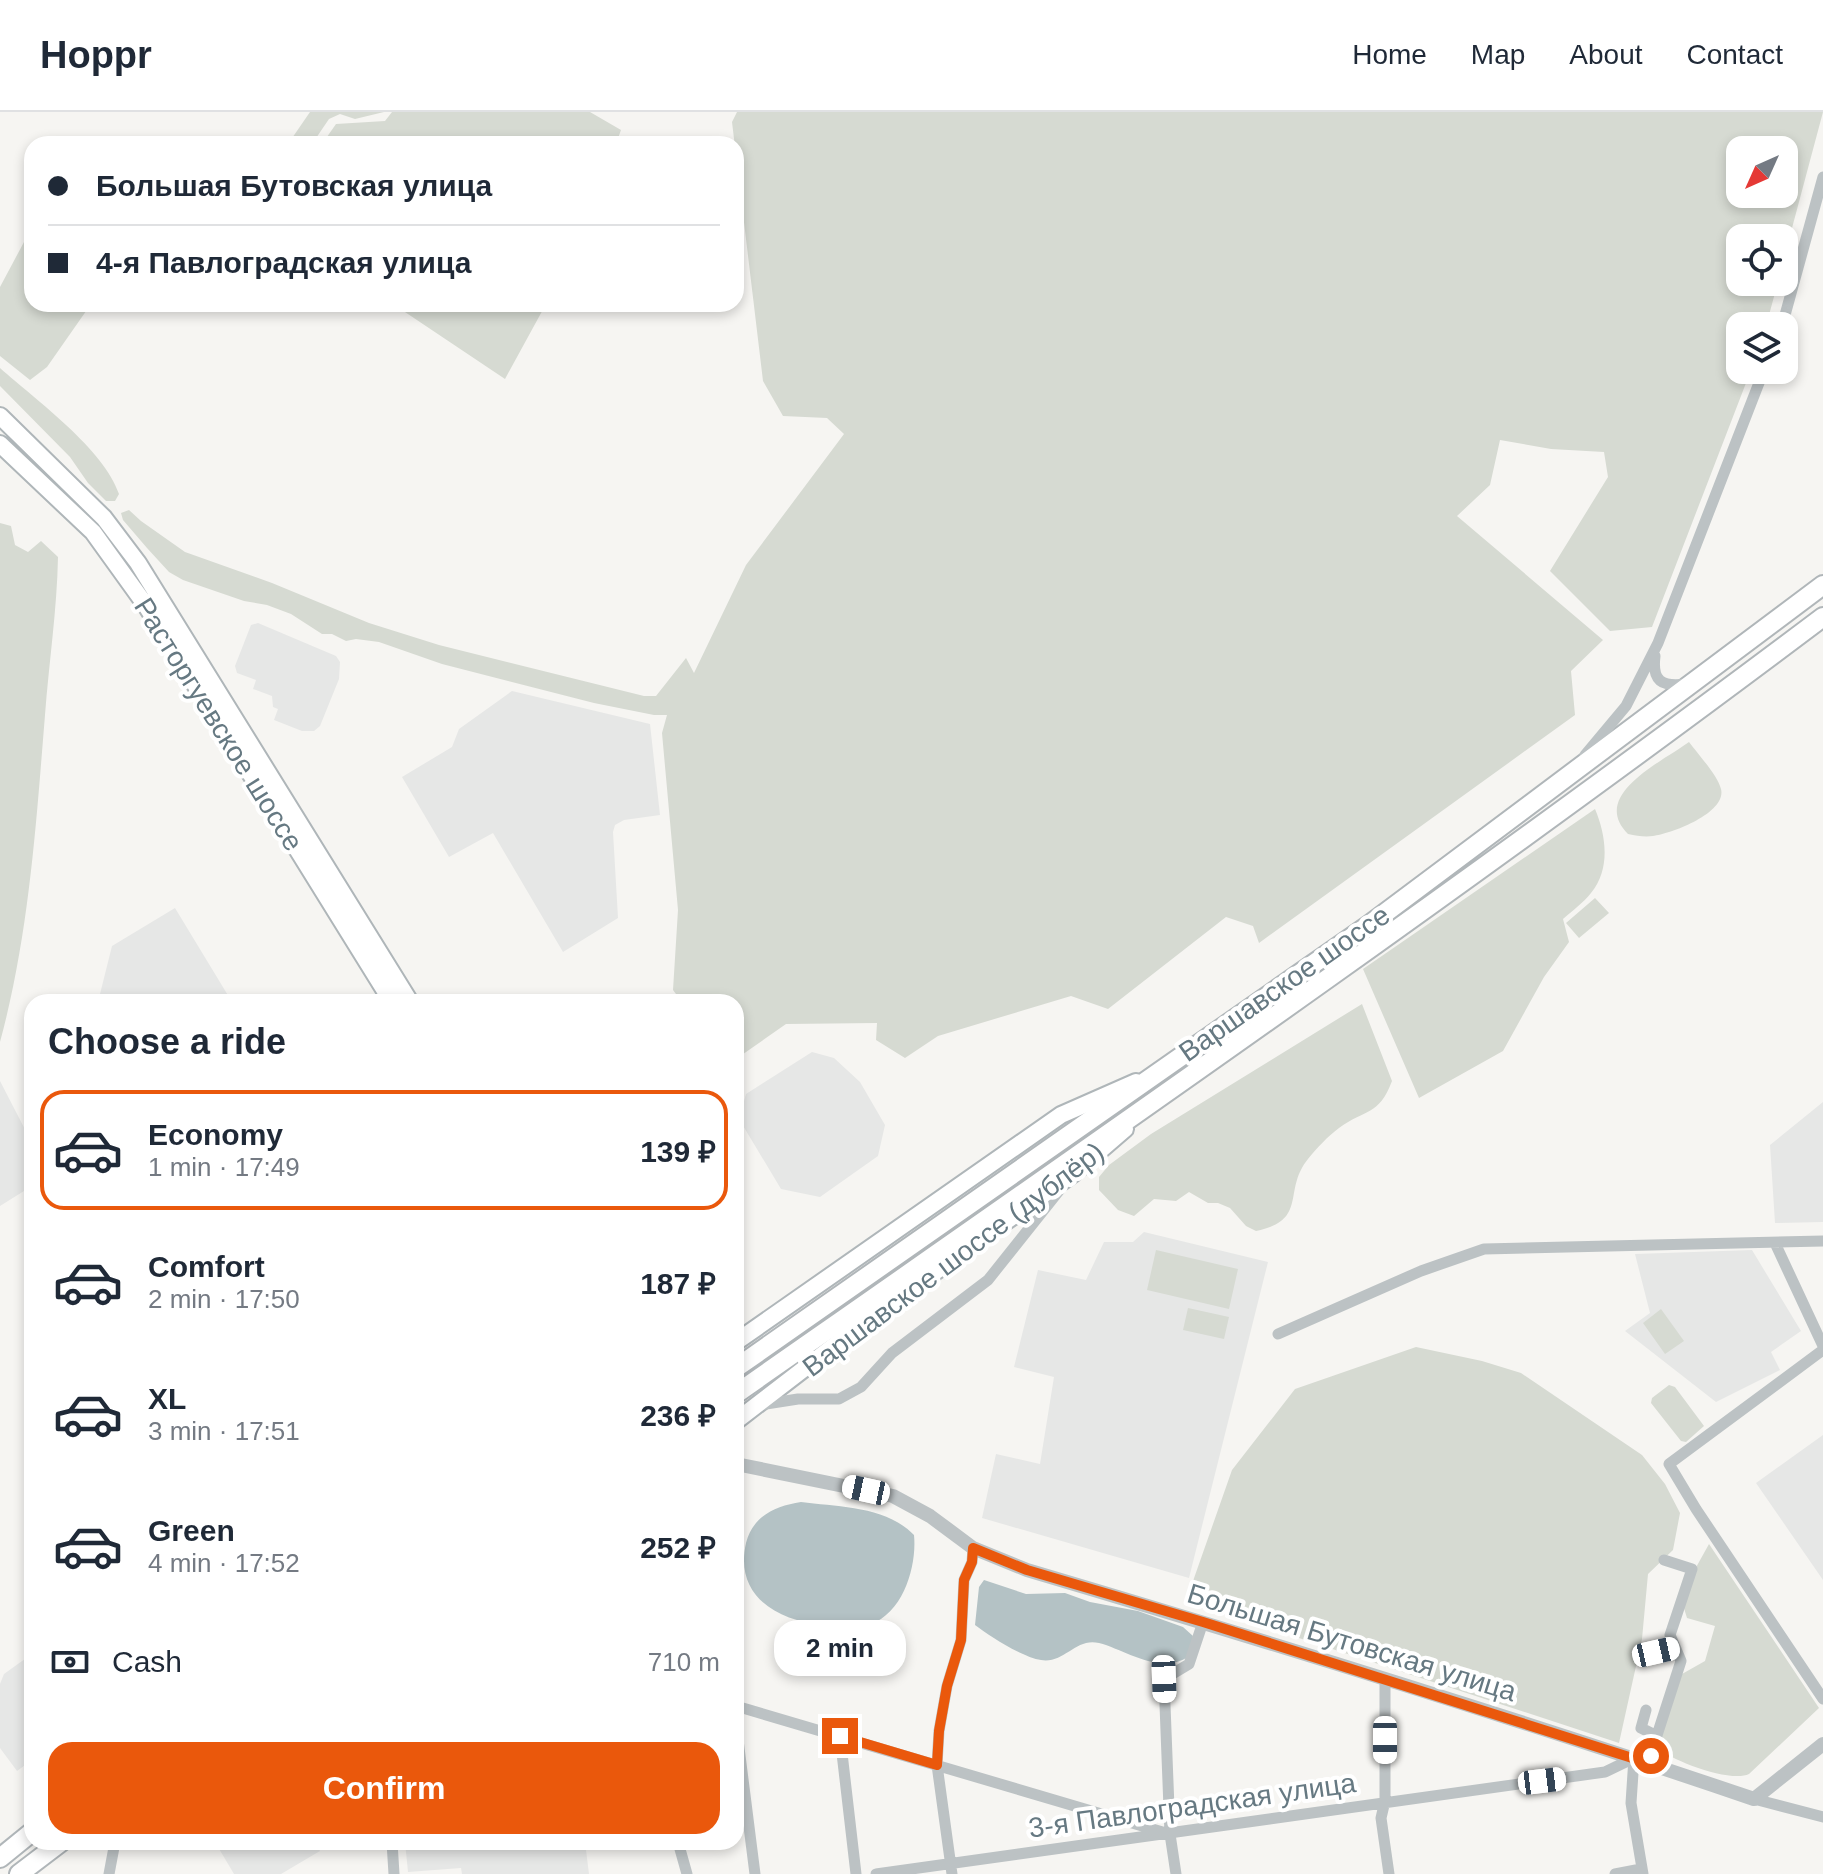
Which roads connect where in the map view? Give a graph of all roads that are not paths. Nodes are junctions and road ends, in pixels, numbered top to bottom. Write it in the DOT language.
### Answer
graph roads {
  1 [pos="1823,177"];
  2 [pos="1786,312"];
  3 [pos="1759,384"];
  4 [pos="0,416"];
  5 [pos="0,444"];
  6 [pos="1823,585"];
  7 [pos="1823,617"];
  8 [pos="1658,643"];
  9 [pos="1692,683"];
  10 [pos="1570,774"];
  11 [pos="387,994"];
  12 [pos="405,994"];
  13 [pos="1153,1074"];
  14 [pos="1166,1092"];
  15 [pos="1074,1173"];
  16 [pos="1823,1241"];
  17 [pos="1775,1243"];
  18 [pos="1278,1334"];
  19 [pos="744,1336"];
  20 [pos="1823,1348"];
  21 [pos="744,1362"];
  22 [pos="744,1389"];
  23 [pos="755,1407"];
  24 [pos="744,1415"];
  25 [pos="744,1466"];
  26 [pos="973,1548"];
  27 [pos="1664,1560"];
  28 [pos="1203,1622"];
  29 [pos="1675,1647"];
  30 [pos="1656,1652"];
  31 [pos="1385,1680"];
  32 [pos="1823,1699"];
  33 [pos="744,1708"];
  34 [pos="1646,1710"];
  35 [pos="840,1736"];
  36 [pos="1657,1736"];
  37 [pos="1823,1744"];
  38 [pos="1641,1761"];
  39 [pos="937,1765"];
  40 [pos="744,1787"];
  41 [pos="1754,1799"];
  42 [pos="1385,1801"];
  43 [pos="1823,1817"];
  44 [pos="1170,1834"];
  45 [pos="24,1838"];
  46 [pos="52,1850"];
  47 [pos="114,1850"];
  48 [pos="392,1850"];
  49 [pos="680,1850"];
  50 [pos="0,1858"];
  51 [pos="952,1869"];
  52 [pos="1642,1872"];
  53 [pos="19,1874"];
  54 [pos="109,1874"];
  55 [pos="394,1874"];
  56 [pos="687,1874"];
  57 [pos="755,1874"];
  58 [pos="856,1874"];
  59 [pos="876,1874"];
  60 [pos="1176,1874"];
  61 [pos="1389,1874"];
  62 [pos="1615,1874"];
  1 -- 2 [label="street"];
  3 -- 8 [label="street"];
  4 -- 12 [label="main road, Расторгуевское шоссе"];
  5 -- 11 [label="main road, Расторгуевское шоссе"];
  6 -- 9 [label="main road, Варшавское шоссе"];
  7 -- 14 [label="main road, Варшавское шоссе"];
  8 -- 9 [label="street"];
  8 -- 10 [label="street"];
  9 -- 10 [label="main road, Варшавское шоссе"];
  10 -- 13 [label="main road, Варшавское шоссе"];
  13 -- 19 [label="main road, Варшавское шоссе (дублёр)"];
  13 -- 21 [label="main road, Варшавское шоссе"];
  14 -- 15 [label="main road, Варшавское шоссе (дублёр)"];
  14 -- 22 [label="main road, Варшавское шоссе"];
  15 -- 23 [label="main road, Варшавское шоссе (дублёр)"];
  15 -- 23 [label="street"];
  16 -- 17 [label="street"];
  17 -- 18 [label="street"];
  17 -- 20 [label="street"];
  20 -- 32 [label="street"];
  23 -- 24 [label="main road, Варшавское шоссе (дублёр)"];
  25 -- 26 [label="street, Большая Бутовская улица"];
  26 -- 28 [label="street, Большая Бутовская улица"];
  26 -- 39 [label="street"];
  27 -- 29 [label="street"];
  28 -- 31 [label="street, Большая Бутовская улица"];
  28 -- 44 [label="street"];
  29 -- 30 [label="street"];
  29 -- 36 [label="street"];
  31 -- 38 [label="street, Большая Бутовская улица"];
  31 -- 42 [label="street"];
  33 -- 35 [label="street"];
  34 -- 36 [label="street"];
  35 -- 39 [label="street"];
  35 -- 58 [label="street"];
  36 -- 38 [label="street"];
  37 -- 41 [label="street"];
  38 -- 41 [label="street, Большая Бутовская улица"];
  38 -- 42 [label="street, 3-я Павлоградская улица"];
  38 -- 52 [label="street"];
  39 -- 44 [label="street"];
  39 -- 51 [label="street"];
  40 -- 57 [label="street"];
  41 -- 43 [label="street, Большая Бутовская улица"];
  42 -- 44 [label="street, 3-я Павлоградская улица"];
  42 -- 61 [label="street"];
  44 -- 51 [label="street, 3-я Павлоградская улица"];
  44 -- 60 [label="street"];
  45 -- 50 [label="main road"];
  46 -- 53 [label="main road"];
  47 -- 54 [label="street"];
  48 -- 55 [label="street"];
  49 -- 56 [label="street"];
  51 -- 59 [label="street, 3-я Павлоградская улица"];
  52 -- 62 [label="street"];
}
